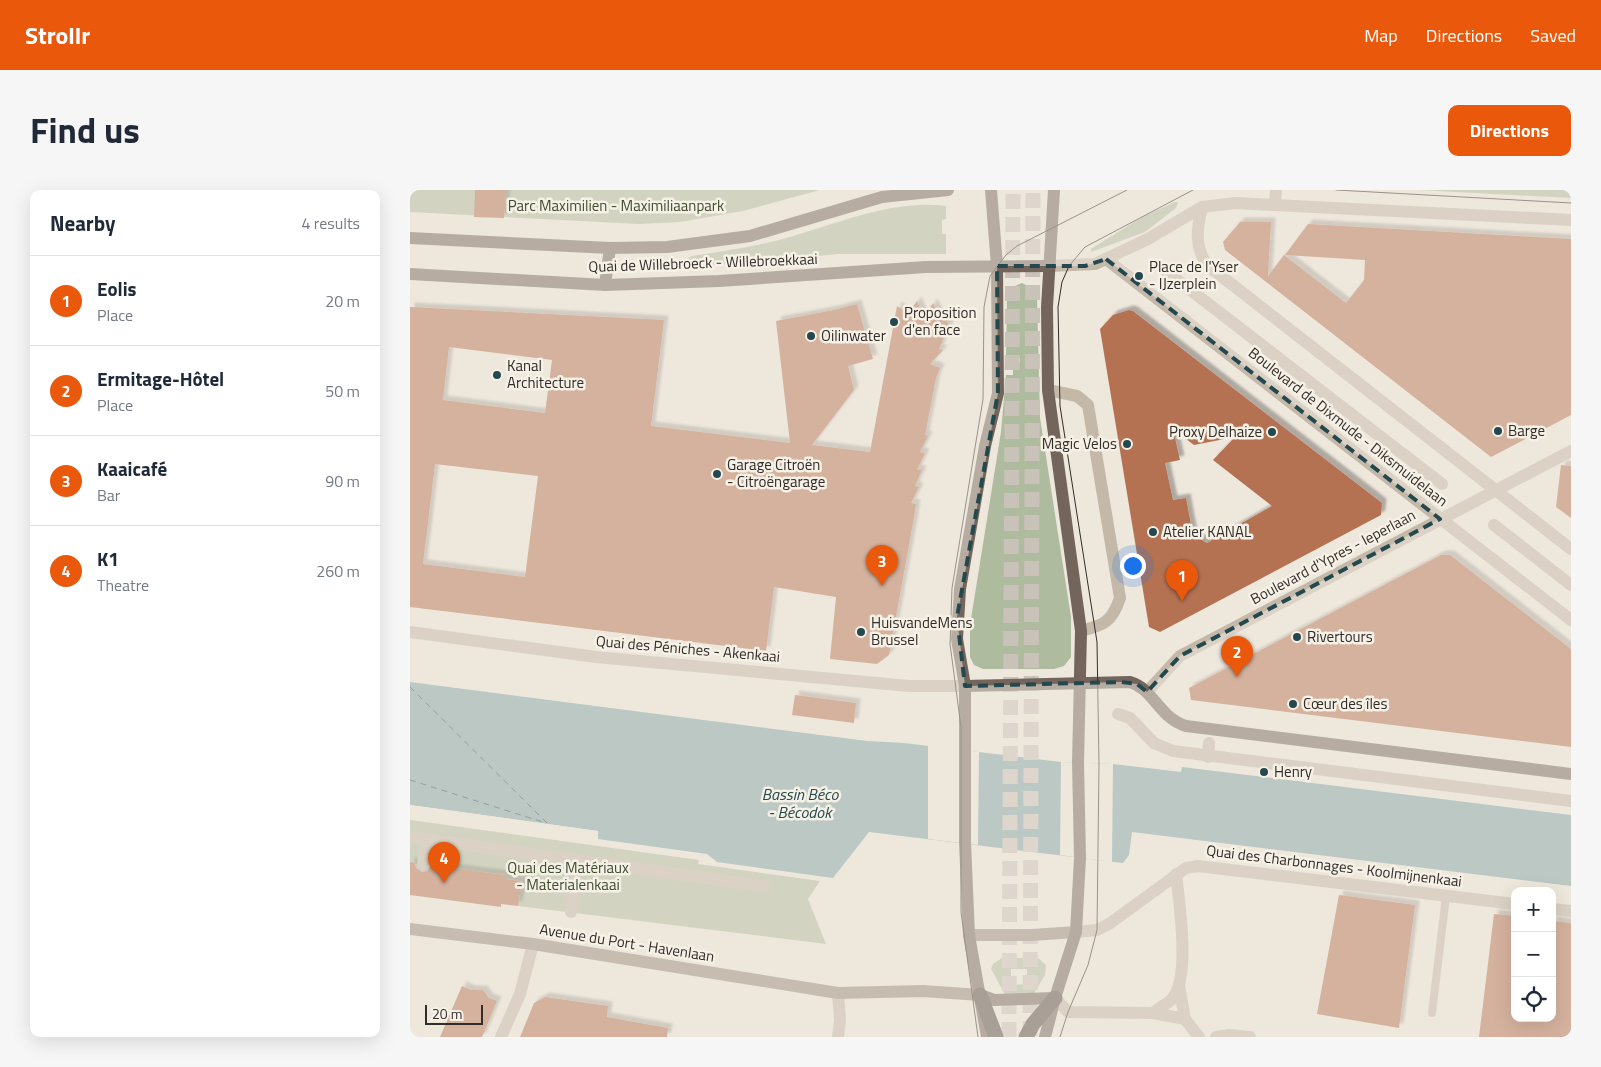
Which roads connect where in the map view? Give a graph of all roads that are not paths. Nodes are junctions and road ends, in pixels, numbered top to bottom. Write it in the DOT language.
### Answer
graph roads {
  1 [pos="948,190"];
  2 [pos="991,190"];
  3 [pos="1054,190"];
  4 [pos="1276,190"];
  5 [pos="1275,204"];
  6 [pos="1202,207"];
  7 [pos="1571,220"];
  8 [pos="410,238"];
  9 [pos="610,248"];
  10 [pos="1106,259"];
  11 [pos="1158,265"];
  12 [pos="997,266"];
  13 [pos="1050,266"];
  14 [pos="410,274"];
  15 [pos="605,285"];
  16 [pos="1048,390"];
  17 [pos="1571,451"];
  18 [pos="1442,484"];
  19 [pos="1496,490"];
  20 [pos="1440,519"];
  21 [pos="1494,525"];
  22 [pos="1571,549"];
  23 [pos="1571,585"];
  24 [pos="1571,620"];
  25 [pos="1080,631"];
  26 [pos="410,632"];
  27 [pos="1079,685"];
  28 [pos="964,686"];
  29 [pos="1147,692"];
  30 [pos="1118,714"];
  31 [pos="1209,743"];
  32 [pos="1208,757"];
  33 [pos="1571,774"];
  34 [pos="1571,802"];
  35 [pos="410,838"];
  36 [pos="426,840"];
  37 [pos="578,861"];
  38 [pos="423,864"];
  39 [pos="1176,874"];
  40 [pos="764,886"];
  41 [pos="1446,896"];
  42 [pos="1511,904"];
  43 [pos="1556,909"];
  44 [pos="1571,911"];
  45 [pos="571,912"];
  46 [pos="410,929"];
  47 [pos="1076,932"];
  48 [pos="969,935"];
  49 [pos="533,944"];
  50 [pos="1179,985"];
  51 [pos="838,993"];
  52 [pos="980,995"];
  53 [pos="1054,998"];
  54 [pos="1153,1013"];
  55 [pos="1432,1013"];
  56 [pos="1186,1019"];
  57 [pos="501,1037"];
  58 [pos="838,1037"];
  59 [pos="987,1037"];
  60 [pos="996,1037"];
  61 [pos="1026,1037"];
  62 [pos="1045,1037"];
  63 [pos="1199,1037"];
  64 [pos="1216,1037"];
  65 [pos="1250,1037"];
  1 -- 9 [label="main road, Quai de Willebroeck - Willebroekkaai"];
  2 -- 12 [label="main road"];
  3 -- 13 [label="main road"];
  4 -- 5 [label="street"];
  5 -- 6 [label="street"];
  5 -- 7 [label="street"];
  6 -- 10 [label="street"];
  6 -- 19 [label="street"];
  8 -- 9 [label="main road, Quai de Willebroeck - Willebroekkaai"];
  9 -- 15 [label="main road"];
  10 -- 13 [label="street"];
  10 -- 20 [label="street, Boulevard de Dixmude - Diksmuidelaan"];
  11 -- 18 [label="street, Boulevard de Dixmude - Diksmuidelaan"];
  12 -- 13 [label="main road"];
  12 -- 15 [label="main road, Quai de Willebroeck - Willebroekkaai"];
  12 -- 28 [label="main road"];
  13 -- 16 [label="main road"];
  14 -- 15 [label="main road, Quai de Willebroeck - Willebroekkaai"];
  16 -- 25 [label="main road"];
  16 -- 25 [label="street"];
  17 -- 19 [label="street, Boulevard d'Ypres - Ieperlaan"];
  19 -- 20 [label="street, Boulevard d'Ypres - Ieperlaan"];
  19 -- 22 [label="street"];
  20 -- 24 [label="street, Boulevard de Dixmude - Diksmuidelaan"];
  20 -- 29 [label="street, Boulevard d'Ypres - Ieperlaan"];
  21 -- 23 [label="street"];
  25 -- 27 [label="main road"];
  26 -- 28 [label="street, Quai des Péniches - Akenkaai"];
  27 -- 28 [label="main road"];
  27 -- 29 [label="main road"];
  27 -- 47 [label="main road, bridge"];
  28 -- 48 [label="main road"];
  29 -- 33 [label="main road"];
  30 -- 32 [label="street"];
  31 -- 32 [label="street"];
  32 -- 34 [label="street"];
  35 -- 36 [label="street"];
  36 -- 37 [label="street"];
  36 -- 38 [label="street"];
  37 -- 40 [label="street"];
  37 -- 45 [label="street"];
  39 -- 41 [label="street, Quai des Charbonnages - Koolmijnenkaai"];
  39 -- 47 [label="street, Quai des Charbonnages - Koolmijnenkaai"];
  39 -- 50 [label="street"];
  41 -- 42 [label="street, Quai des Charbonnages - Koolmijnenkaai"];
  41 -- 55 [label="lane"];
  43 -- 44 [label="street"];
  46 -- 49 [label="street, Avenue du Port - Havenlaan"];
  47 -- 48 [label="street"];
  47 -- 53 [label="main road"];
  48 -- 52 [label="main road"];
  49 -- 51 [label="street, Avenue du Port - Havenlaan"];
  49 -- 57 [label="street"];
  50 -- 54 [label="street"];
  50 -- 56 [label="street"];
  51 -- 52 [label="street, Avenue du Port - Havenlaan"];
  51 -- 58 [label="street"];
  52 -- 53 [label="main road"];
  52 -- 59 [label="main road"];
  52 -- 60 [label="highway"];
  53 -- 54 [label="street"];
  53 -- 61 [label="highway"];
  53 -- 62 [label="main road"];
  54 -- 56 [label="street"];
  56 -- 63 [label="street"];
  64 -- 65 [label="street"];
}
